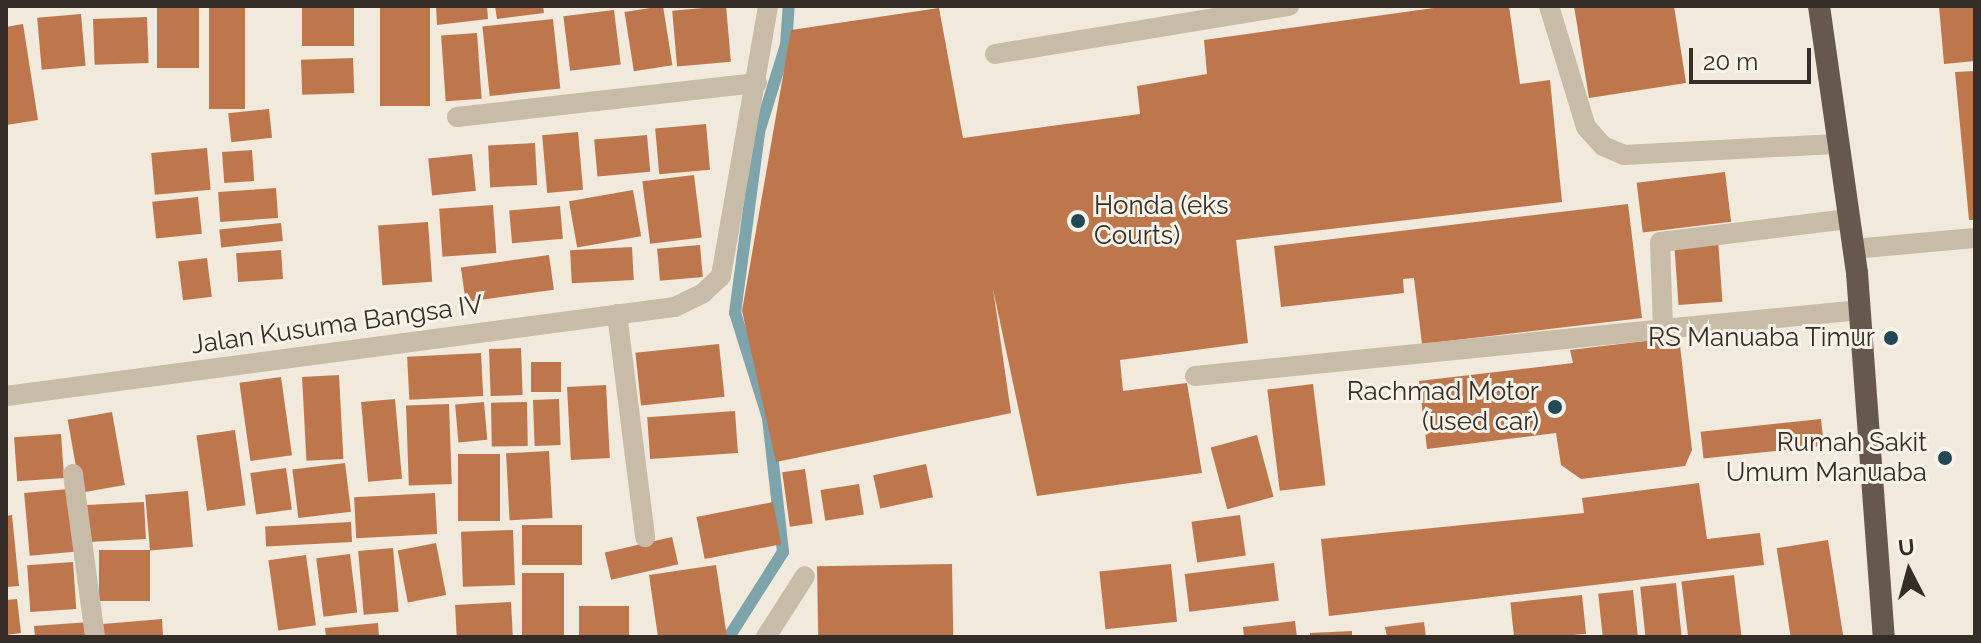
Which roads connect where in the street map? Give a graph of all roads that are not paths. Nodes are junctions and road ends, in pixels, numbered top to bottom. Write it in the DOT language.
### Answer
graph roads {
  1 [pos="768,6"];
  2 [pos="1289,6"];
  3 [pos="1549,6"];
  4 [pos="1819,6"];
  5 [pos="995,54"];
  6 [pos="757,83"];
  7 [pos="457,117"];
  8 [pos="1836,144"];
  9 [pos="1848,219"];
  10 [pos="1975,238"];
  11 [pos="1853,249"];
  12 [pos="1860,310"];
  13 [pos="617,314"];
  14 [pos="1663,329"];
  15 [pos="1195,376"];
  16 [pos="6,396"];
  17 [pos="73,474"];
  18 [pos="645,537"];
  19 [pos="805,576"];
  20 [pos="95,637"];
  21 [pos="766,637"];
  22 [pos="1884,637"];
  1 -- 6 [label="street"];
  2 -- 5 [label="street"];
  3 -- 8 [label="street"];
  4 -- 8 [label="highway"];
  6 -- 7 [label="street"];
  6 -- 13 [label="street, Jalan Kusuma Bangsa IV"];
  8 -- 9 [label="highway"];
  9 -- 11 [label="highway"];
  9 -- 14 [label="street"];
  10 -- 11 [label="street"];
  11 -- 12 [label="highway"];
  12 -- 14 [label="street"];
  12 -- 22 [label="highway"];
  13 -- 16 [label="street, Jalan Kusuma Bangsa IV"];
  13 -- 18 [label="street"];
  14 -- 15 [label="street"];
  17 -- 20 [label="street"];
  19 -- 21 [label="street"];
}
